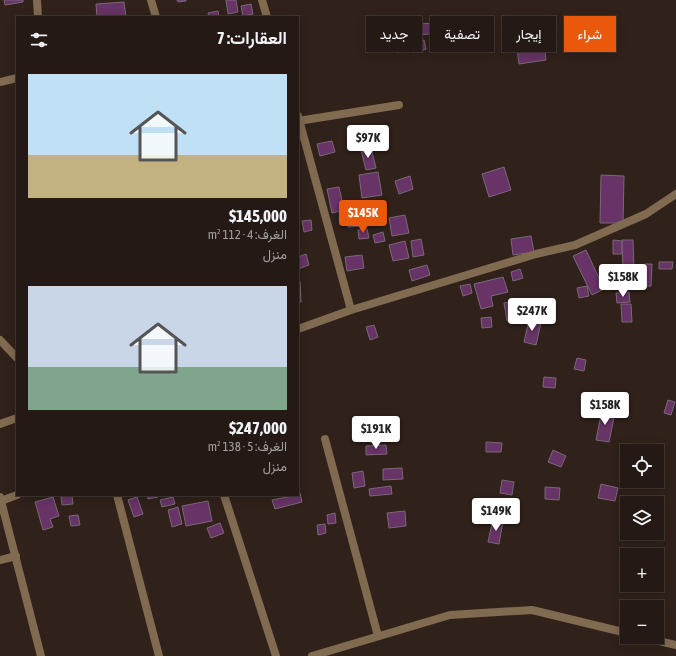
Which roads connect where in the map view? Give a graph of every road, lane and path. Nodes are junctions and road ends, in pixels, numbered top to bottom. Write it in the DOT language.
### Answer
graph roads {
  1 [pos="37,0"];
  2 [pos="151,0"];
  3 [pos="262,0"];
  4 [pos="38,16"];
  5 [pos="156,16"];
  6 [pos="267,16"];
  7 [pos="16,78"];
  8 [pos="0,82"];
  9 [pos="399,104"];
  10 [pos="299,119"];
  11 [pos="676,194"];
  12 [pos="351,310"];
  13 [pos="299,329"];
  14 [pos="0,340"];
  15 [pos="16,357"];
  16 [pos="16,418"];
  17 [pos="0,424"];
  18 [pos="325,439"];
  19 [pos="16,495"];
  20 [pos="117,496"];
  21 [pos="224,496"];
  22 [pos="1,499"];
  23 [pos="16,556"];
  24 [pos="0,560"];
  25 [pos="620,631"];
  26 [pos="378,636"];
  27 [pos="664,642"];
  28 [pos="676,645"];
  29 [pos="41,656"];
  30 [pos="159,656"];
  31 [pos="276,656"];
  32 [pos="312,656"];
  1 -- 4 [label="street"];
  2 -- 5 [label="street"];
  3 -- 6 [label="street"];
  7 -- 8 [label="street"];
  9 -- 10 [label="street"];
  10 -- 12 [label="street"];
  11 -- 12 [label="street"];
  12 -- 13 [label="street"];
  14 -- 15 [label="street"];
  16 -- 17 [label="street"];
  18 -- 26 [label="street"];
  19 -- 22 [label="street"];
  20 -- 30 [label="street"];
  21 -- 31 [label="street"];
  22 -- 23 [label="street"];
  23 -- 24 [label="street"];
  23 -- 29 [label="street"];
  25 -- 26 [label="street"];
  26 -- 32 [label="street"];
  27 -- 28 [label="street"];
}
